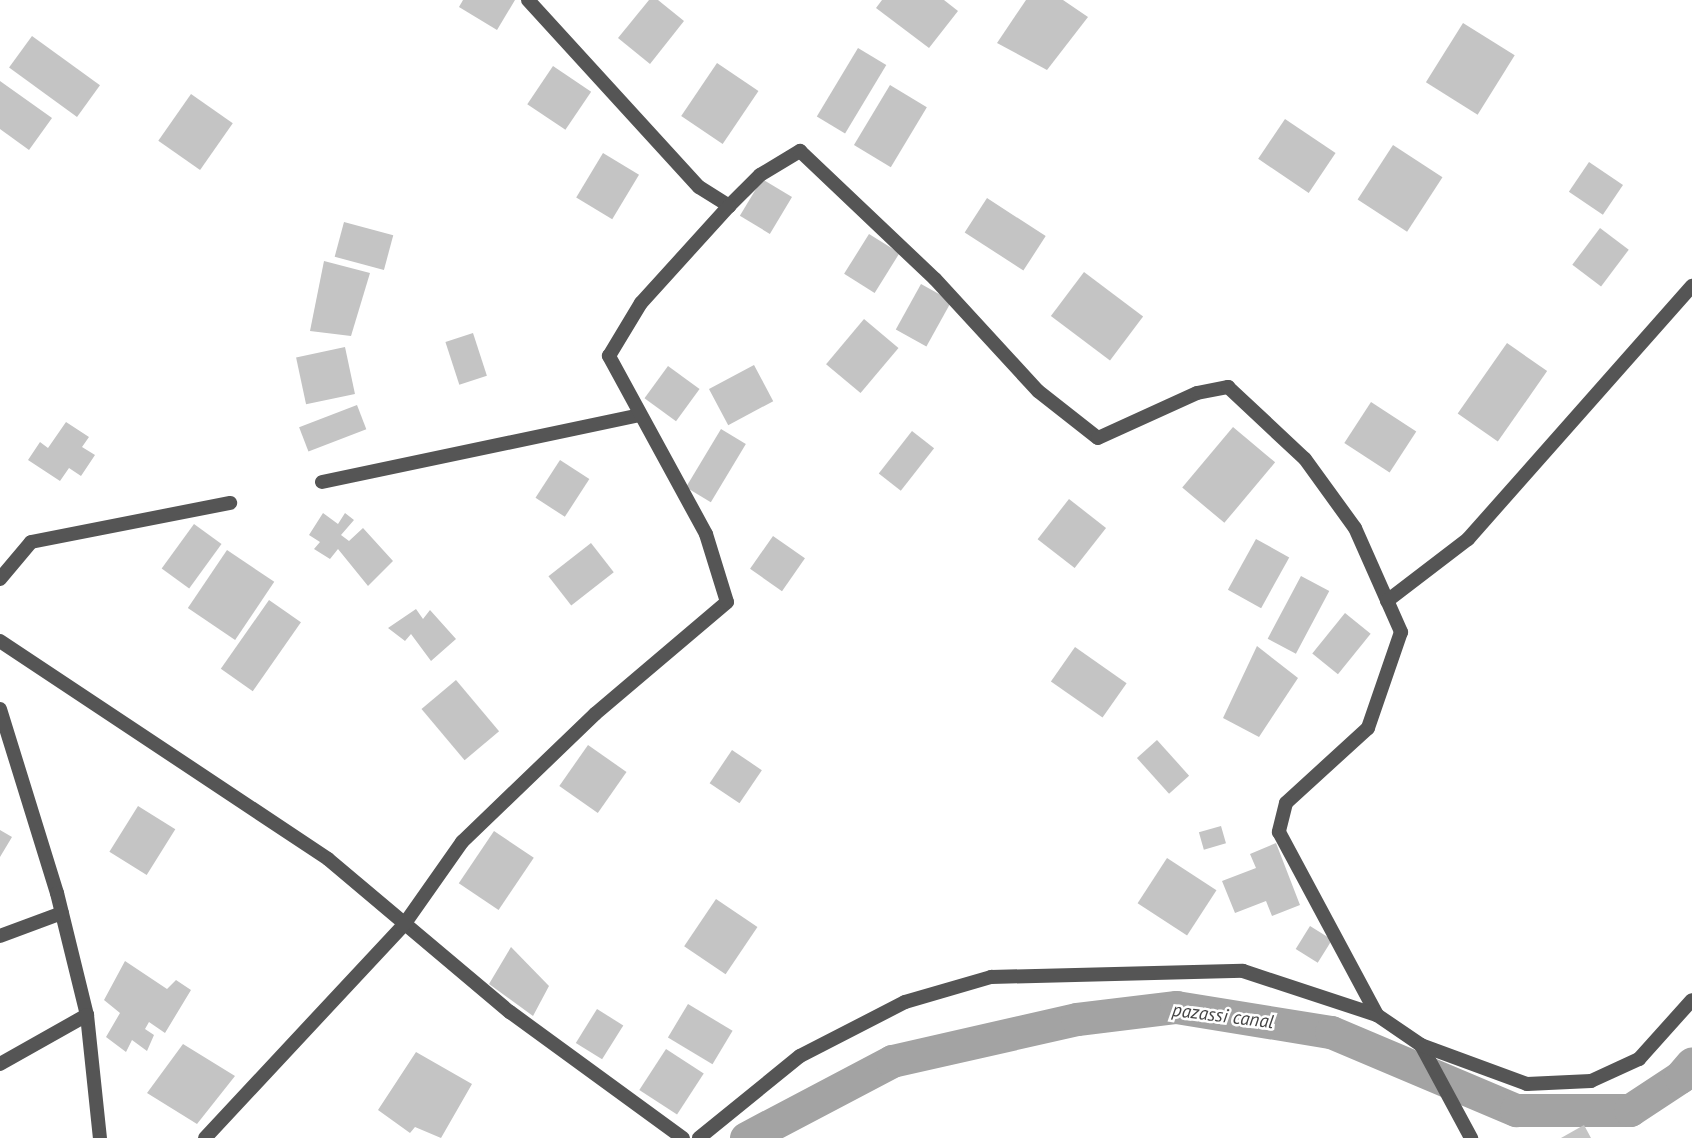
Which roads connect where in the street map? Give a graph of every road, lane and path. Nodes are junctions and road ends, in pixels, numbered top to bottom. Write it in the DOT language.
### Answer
graph roads {
  1 [pos="528,0"];
  2 [pos="729,206"];
  3 [pos="1692,286"];
  4 [pos="640,415"];
  5 [pos="322,482"];
  6 [pos="230,503"];
  7 [pos="0,579"];
  8 [pos="1387,601"];
  9 [pos="0,641"];
  10 [pos="0,709"];
  11 [pos="62,913"];
  12 [pos="403,926"];
  13 [pos="0,936"];
  14 [pos="1692,1000"];
  15 [pos="87,1015"];
  16 [pos="1377,1015"];
  17 [pos="1422,1047"];
  18 [pos="0,1064"];
  19 [pos="100,1138"];
  20 [pos="205,1138"];
  21 [pos="682,1138"];
  22 [pos="699,1138"];
  23 [pos="1471,1138"];
  1 -- 2 [label="street"];
  2 -- 4 [label="street"];
  2 -- 8 [label="street"];
  3 -- 8 [label="street"];
  4 -- 5 [label="street"];
  4 -- 12 [label="street"];
  6 -- 7 [label="street"];
  8 -- 16 [label="street"];
  9 -- 12 [label="street"];
  10 -- 11 [label="street"];
  11 -- 13 [label="street"];
  11 -- 15 [label="street"];
  12 -- 20 [label="street"];
  12 -- 21 [label="street"];
  14 -- 17 [label="street"];
  15 -- 18 [label="street"];
  15 -- 19 [label="street"];
  16 -- 17 [label="street"];
  16 -- 22 [label="street"];
  17 -- 23 [label="street"];
}
